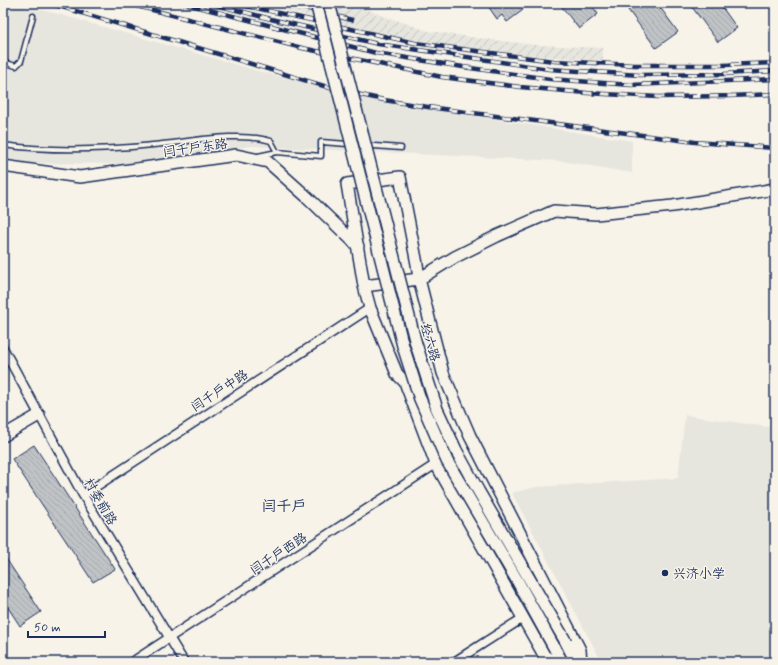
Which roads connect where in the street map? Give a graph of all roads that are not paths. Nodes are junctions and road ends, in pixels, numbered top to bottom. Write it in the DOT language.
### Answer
graph roads {
  1 [pos="316,3"];
  2 [pos="329,3"];
  3 [pos="33,16"];
  4 [pos="3,62"];
  5 [pos="3,145"];
  6 [pos="401,148"];
  7 [pos="278,152"];
  8 [pos="253,159"];
  9 [pos="3,166"];
  10 [pos="775,190"];
  11 [pos="358,246"];
  12 [pos="419,279"];
  13 [pos="364,286"];
  14 [pos="370,308"];
  15 [pos="3,348"];
  16 [pos="39,415"];
  17 [pos="3,436"];
  18 [pos="436,464"];
  19 [pos="83,495"];
  20 [pos="523,618"];
  21 [pos="169,638"];
  22 [pos="132,662"];
  23 [pos="184,662"];
  24 [pos="454,662"];
  25 [pos="552,662"];
  26 [pos="562,662"];
  27 [pos="576,662"];
  28 [pos="581,662"];
  1 -- 26 [label="main road, bridge"];
  2 -- 27 [label="main road, 经六路, bridge"];
  3 -- 4 [label="lane"];
  5 -- 7 [label="lane"];
  6 -- 7 [label="lane"];
  7 -- 8 [label="lane"];
  8 -- 9 [label="main road, 闫千户东路"];
  8 -- 11 [label="main road, 闫千户东路"];
  10 -- 12 [label="main road"];
  11 -- 12 [label="main road"];
  11 -- 13 [label="main road"];
  12 -- 13 [label="main road"];
  12 -- 28 [label="main road"];
  13 -- 14 [label="main road"];
  14 -- 18 [label="main road"];
  14 -- 19 [label="street, 闫千户中路"];
  15 -- 16 [label="street, 村委前路"];
  16 -- 17 [label="main road"];
  16 -- 19 [label="street, 村委前路"];
  18 -- 20 [label="main road"];
  18 -- 21 [label="street, 闫千户西路"];
  19 -- 21 [label="street, 村委前路"];
  20 -- 24 [label="street"];
  20 -- 25 [label="main road"];
  21 -- 22 [label="street, 闫千户西路"];
  21 -- 23 [label="street, 村委前路"];
}
